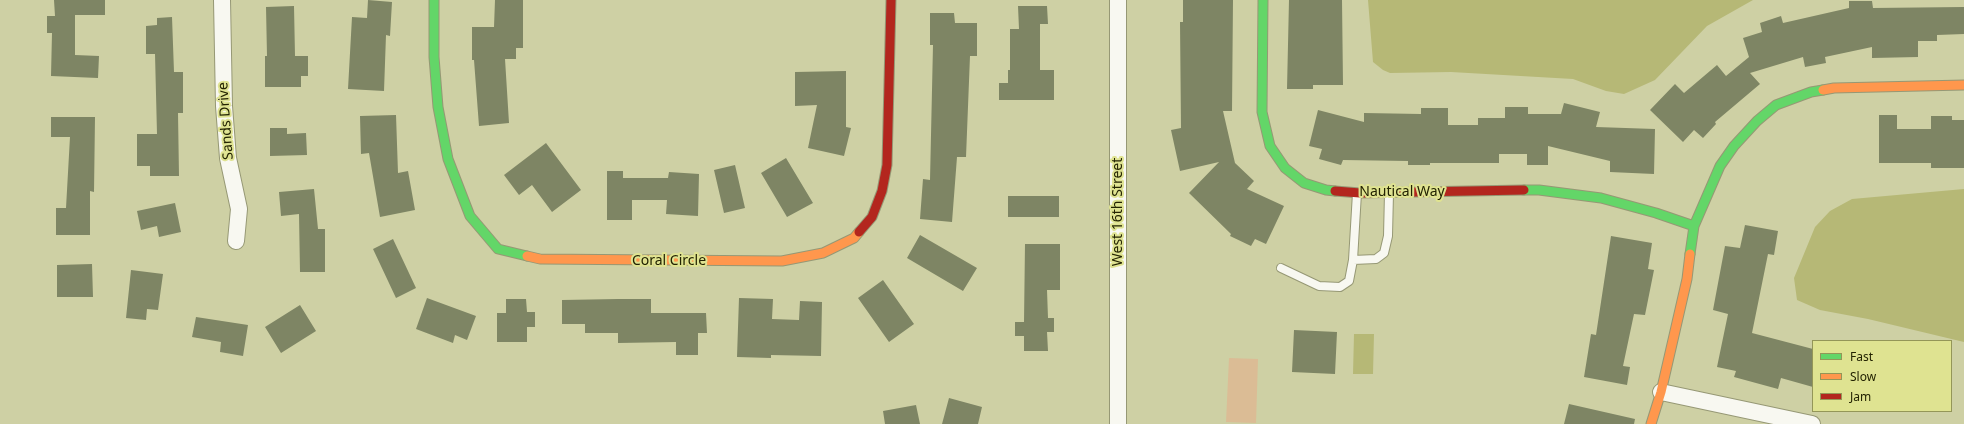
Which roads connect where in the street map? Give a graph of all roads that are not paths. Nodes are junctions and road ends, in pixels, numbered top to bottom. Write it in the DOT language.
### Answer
graph roads {
  1 [pos="222,0"];
  2 [pos="434,0"];
  3 [pos="891,0"];
  4 [pos="1118,0"];
  5 [pos="1263,0"];
  6 [pos="1964,85"];
  7 [pos="1357,192"];
  8 [pos="1390,193"];
  9 [pos="1694,226"];
  10 [pos="236,241"];
  11 [pos="1353,260"];
  12 [pos="1281,268"];
  13 [pos="1661,392"];
  14 [pos="1118,424"];
  15 [pos="1651,424"];
  16 [pos="1812,424"];
  1 -- 10 [label="street, Sands Drive"];
  2 -- 3 [label="street, Coral Circle"];
  4 -- 14 [label="street, West 16th Street"];
  5 -- 7 [label="street, Nautical Way"];
  6 -- 9 [label="street"];
  7 -- 8 [label="street, Nautical Way"];
  7 -- 11 [label="lane"];
  8 -- 9 [label="street, Nautical Way"];
  8 -- 11 [label="lane"];
  9 -- 13 [label="street"];
  11 -- 12 [label="lane"];
  13 -- 15 [label="street"];
  13 -- 16 [label="street"];
}
